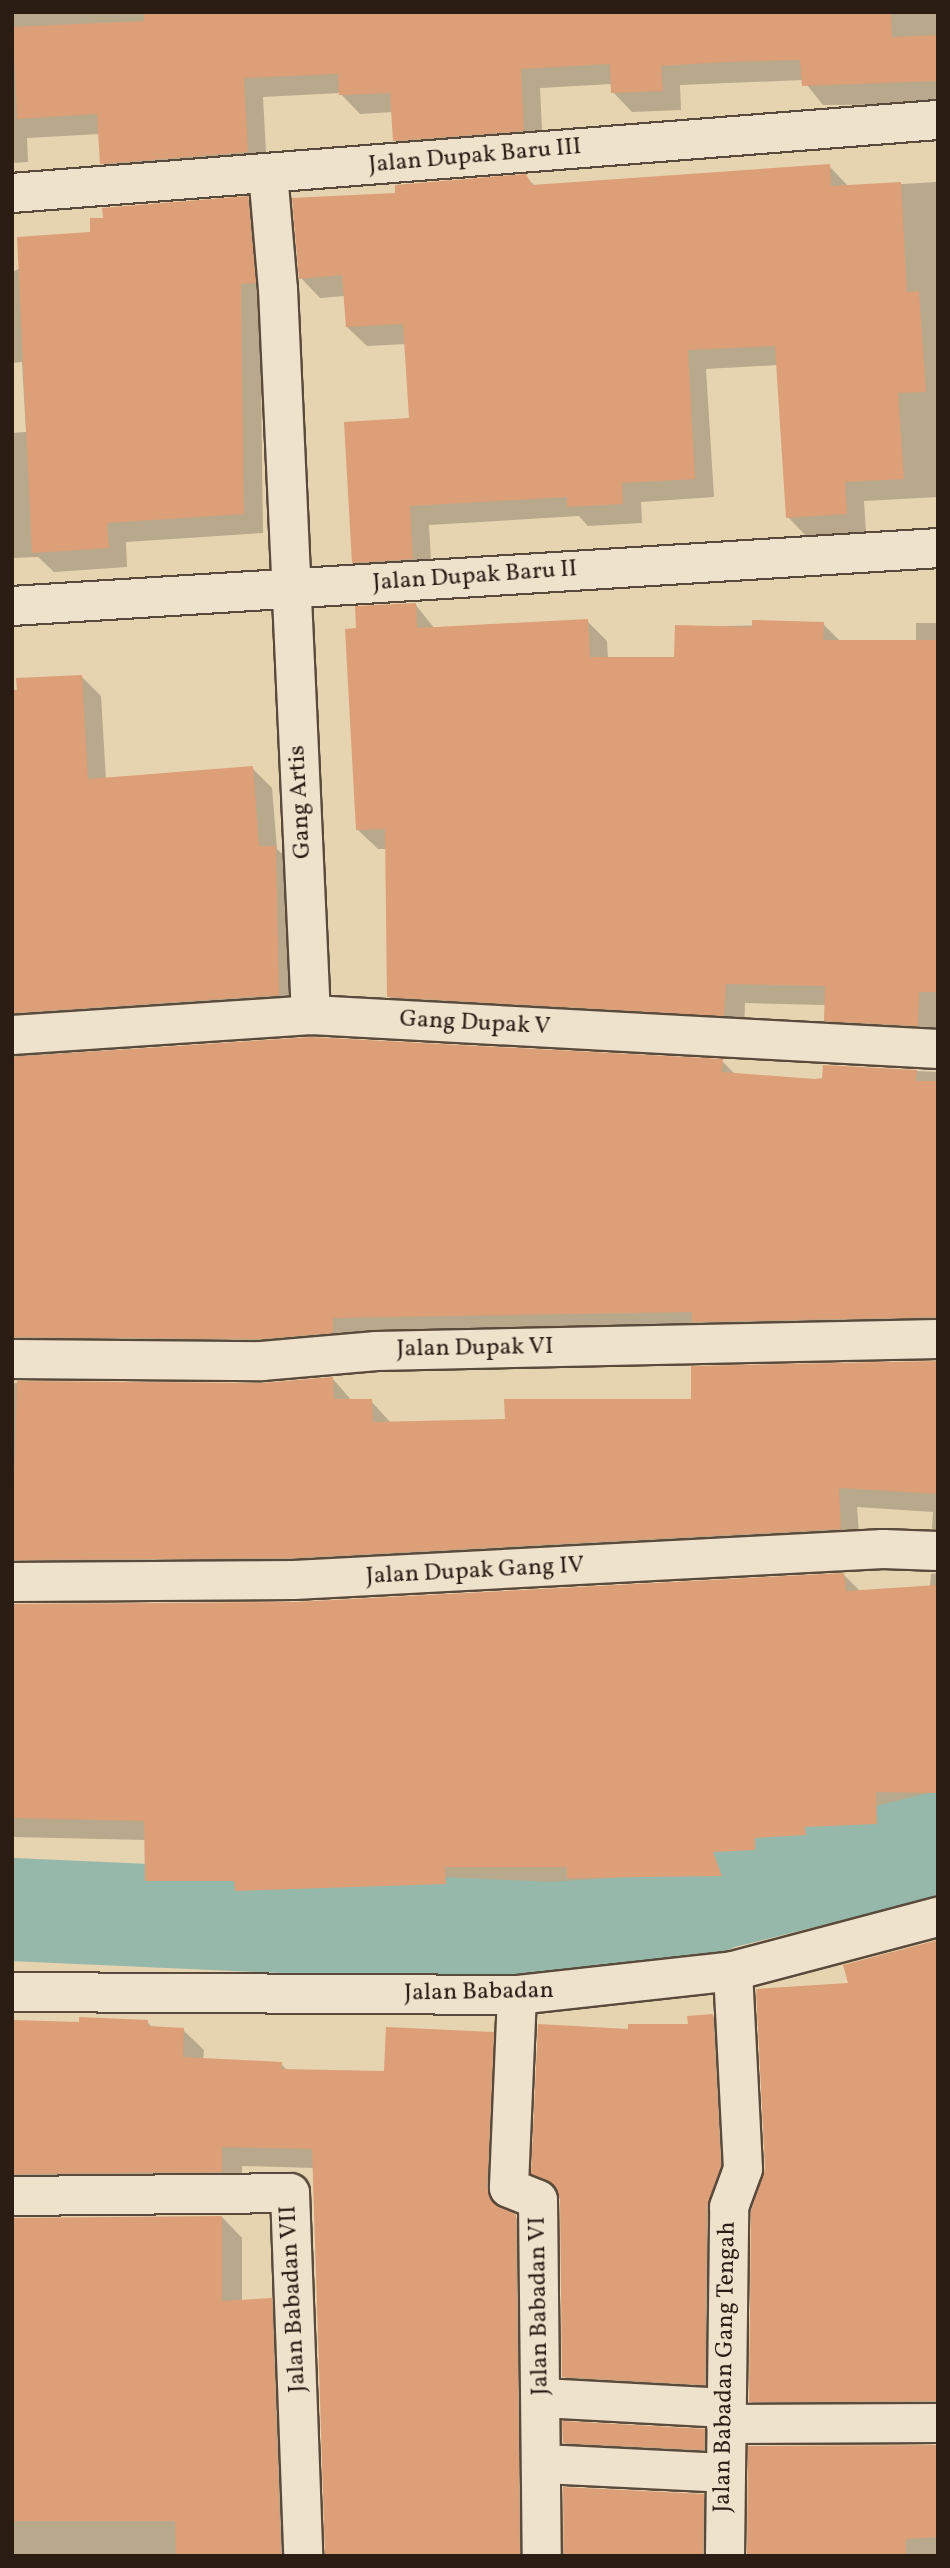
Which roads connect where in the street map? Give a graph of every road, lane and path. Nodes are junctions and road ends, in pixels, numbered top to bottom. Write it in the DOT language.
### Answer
graph roads {
  1 [pos="938,120"];
  2 [pos="268,173"];
  3 [pos="12,193"];
  4 [pos="938,548"];
  5 [pos="290,589"];
  6 [pos="12,606"];
  7 [pos="311,1015"];
  8 [pos="12,1035"];
  9 [pos="938,1049"];
  10 [pos="938,1339"];
  11 [pos="12,1359"];
  12 [pos="938,1551"];
  13 [pos="12,1582"];
  14 [pos="938,1917"];
  15 [pos="733,1971"];
  16 [pos="12,1992"];
  17 [pos="517,1995"];
  18 [pos="12,2196"];
  19 [pos="542,2398"];
  20 [pos="726,2416"];
  21 [pos="938,2423"];
  22 [pos="542,2464"];
  23 [pos="725,2473"];
  24 [pos="303,2556"];
  25 [pos="542,2556"];
  26 [pos="725,2556"];
  1 -- 2 [label="street, Jalan Dupak Baru III"];
  2 -- 3 [label="street, Jalan Dupak Baru III"];
  2 -- 5 [label="street, Gang Artis"];
  4 -- 5 [label="street, Jalan Dupak Baru II"];
  5 -- 6 [label="street, Jalan Dupak Baru II"];
  5 -- 7 [label="street, Gang Artis"];
  7 -- 8 [label="street, Gang Dupak V"];
  7 -- 9 [label="street, Gang Dupak V"];
  10 -- 11 [label="street, Jalan Dupak VI"];
  12 -- 13 [label="street, Jalan Dupak Gang IV"];
  14 -- 15 [label="street, Jalan Babadan"];
  15 -- 17 [label="street, Jalan Babadan"];
  15 -- 20 [label="street, Jalan Babadan Gang Tengah"];
  16 -- 17 [label="street, Jalan Babadan"];
  17 -- 19 [label="street, Jalan Babadan VI"];
  18 -- 24 [label="street, Jalan Babadan VII"];
  19 -- 20 [label="street"];
  19 -- 22 [label="street, Jalan Babadan VI"];
  20 -- 21 [label="street"];
  20 -- 23 [label="street, Jalan Babadan Gang Tengah"];
  22 -- 23 [label="street"];
  22 -- 25 [label="street, Jalan Babadan VI"];
  23 -- 26 [label="street, Jalan Babadan Gang Tengah"];
}
